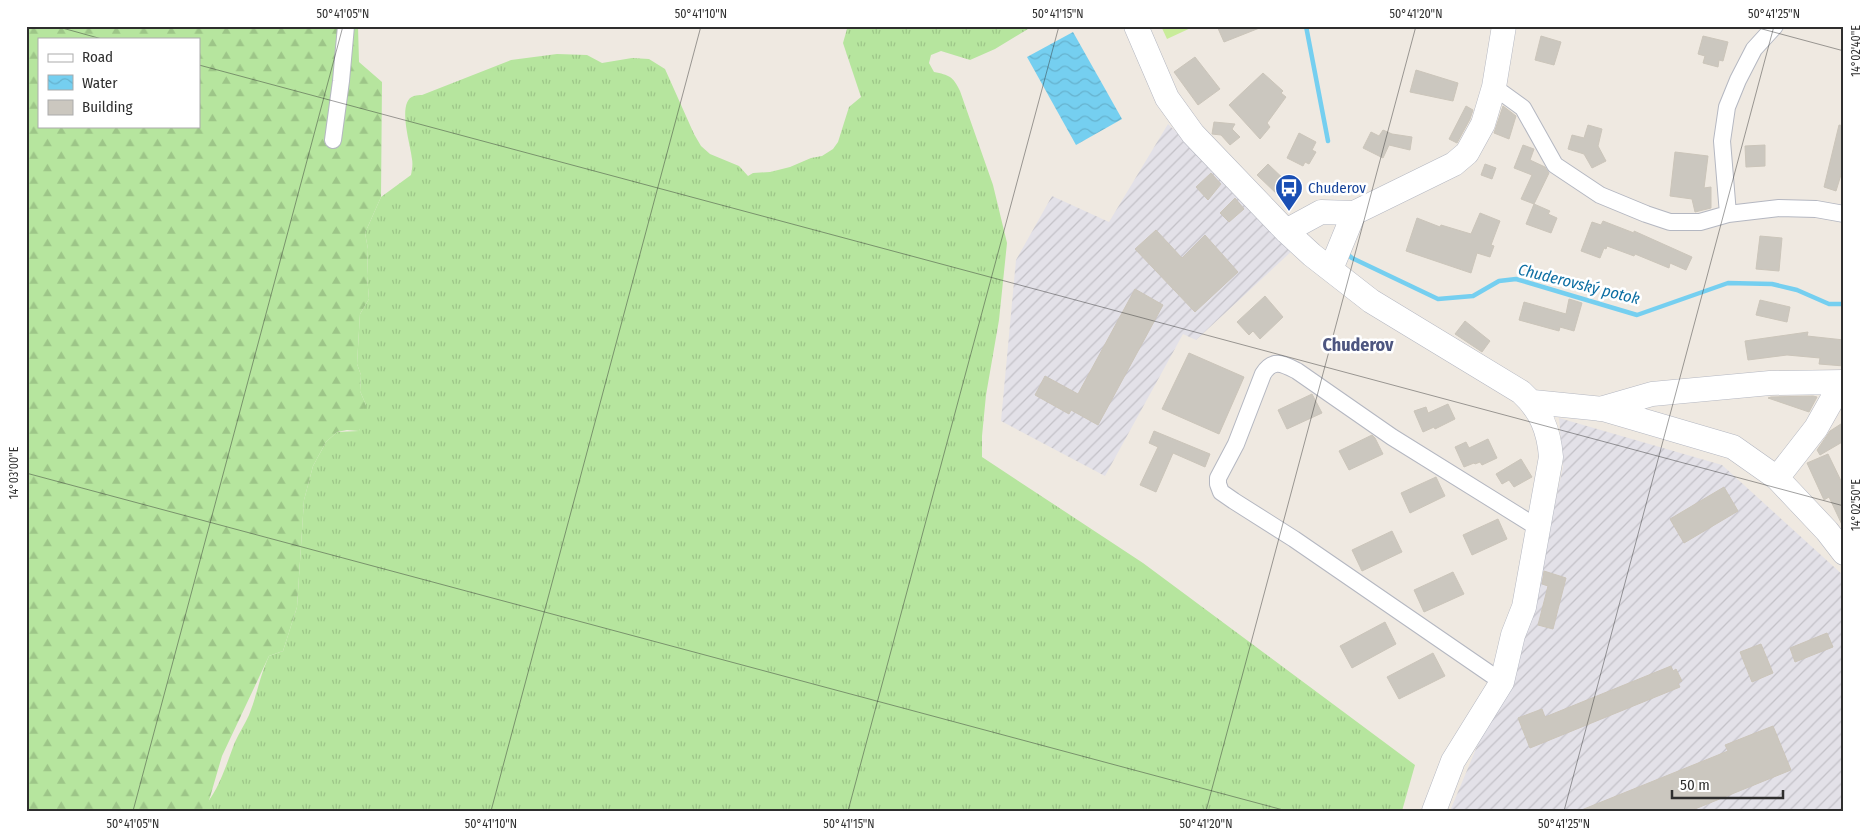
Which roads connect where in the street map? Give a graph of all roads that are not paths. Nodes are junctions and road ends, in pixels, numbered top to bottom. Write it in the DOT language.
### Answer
graph roads {
  1 [pos="346,26"];
  2 [pos="1136,26"];
  3 [pos="1504,26"];
  4 [pos="1775,26"];
  5 [pos="1494,87"];
  6 [pos="333,140"];
  7 [pos="1338,212"];
  8 [pos="1728,214"];
  9 [pos="1844,214"];
  10 [pos="1286,231"];
  11 [pos="1337,253"];
  12 [pos="1843,382"];
  13 [pos="1533,402"];
  14 [pos="1600,409"];
  15 [pos="1777,478"];
  16 [pos="1540,529"];
  17 [pos="1844,553"];
  18 [pos="1502,682"];
  19 [pos="1434,811"];
  1 -- 6 [label="street"];
  2 -- 10 [label="street"];
  3 -- 5 [label="street"];
  4 -- 8 [label="street"];
  5 -- 7 [label="street"];
  5 -- 8 [label="street"];
  7 -- 10 [label="street"];
  7 -- 11 [label="street"];
  8 -- 9 [label="street"];
  10 -- 11 [label="street"];
  11 -- 13 [label="street"];
  12 -- 14 [label="street"];
  12 -- 15 [label="street"];
  13 -- 14 [label="street"];
  13 -- 16 [label="street"];
  14 -- 15 [label="street"];
  15 -- 17 [label="street"];
  16 -- 18 [label="street"];
  16 -- 18 [label="street"];
  18 -- 19 [label="street"];
}
